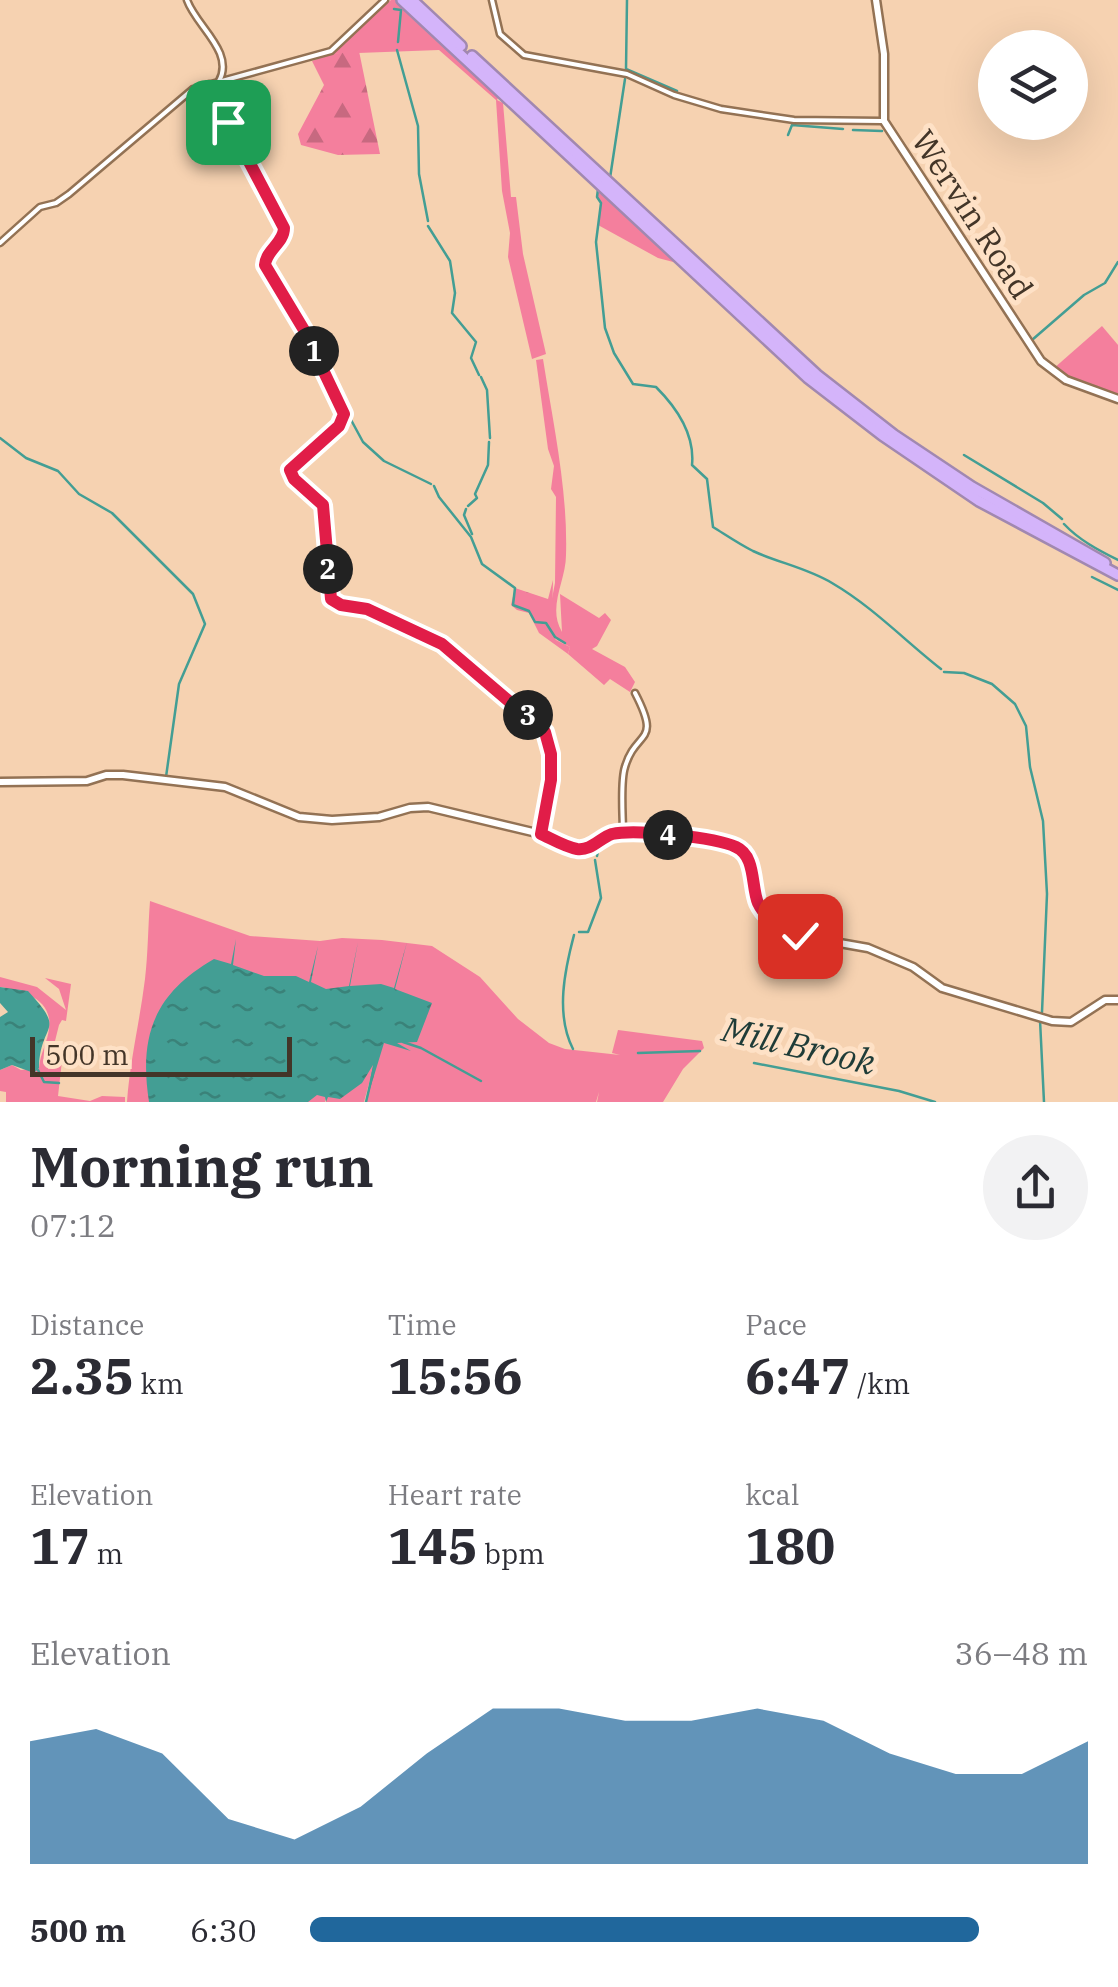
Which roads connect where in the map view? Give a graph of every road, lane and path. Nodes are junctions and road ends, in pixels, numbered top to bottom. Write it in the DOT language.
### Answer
graph roads {
  1 [pos="187,0"];
  2 [pos="402,0"];
  3 [pos="412,0"];
  4 [pos="492,0"];
  5 [pos="876,0"];
  6 [pos="384,2"];
  7 [pos="220,81"];
  8 [pos="209,84"];
  9 [pos="884,121"];
  10 [pos="0,243"];
  11 [pos="1118,399"];
  12 [pos="1118,572"];
  13 [pos="635,693"];
  14 [pos="0,782"];
  15 [pos="623,833"];
  16 [pos="541,834"];
  17 [pos="1118,1000"];
  1 -- 7 [label="street"];
  2 -- 12 [label="highway"];
  3 -- 12 [label="highway"];
  4 -- 9 [label="street"];
  5 -- 9 [label="street, Wervin Road"];
  6 -- 7 [label="street"];
  7 -- 8 [label="street"];
  8 -- 10 [label="street"];
  8 -- 16 [label="street"];
  9 -- 11 [label="street, Wervin Road"];
  13 -- 15 [label="street"];
  14 -- 16 [label="street"];
  15 -- 16 [label="street"];
  15 -- 17 [label="street"];
}
